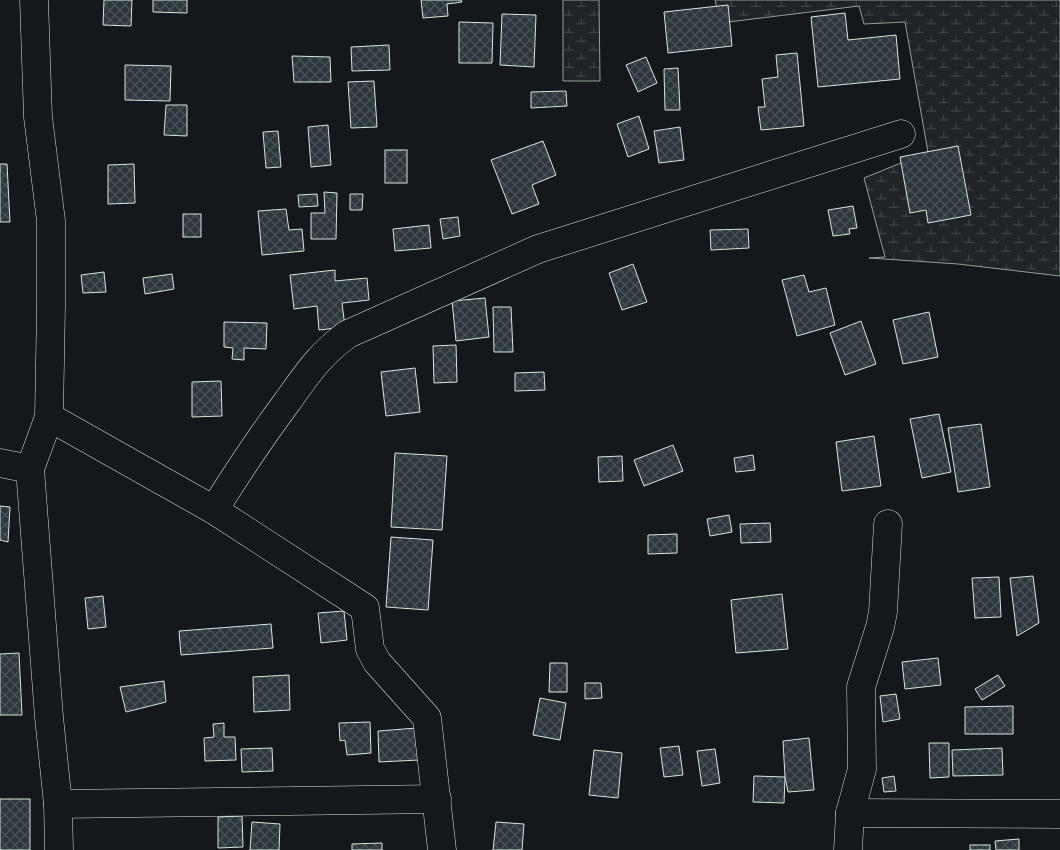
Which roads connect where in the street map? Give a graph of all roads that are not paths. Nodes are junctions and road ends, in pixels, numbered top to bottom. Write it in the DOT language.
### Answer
graph roads {
  1 [pos="34,0"];
  2 [pos="901,134"];
  3 [pos="48,417"];
  4 [pos="0,463"];
  5 [pos="30,469"];
  6 [pos="214,510"];
  7 [pos="888,524"];
  8 [pos="437,800"];
  9 [pos="58,804"];
  10 [pos="850,814"];
  11 [pos="1060,814"];
  12 [pos="59,850"];
  13 [pos="442,850"];
  14 [pos="848,850"];
  1 -- 3 [label="street"];
  2 -- 6 [label="street"];
  3 -- 5 [label="street"];
  3 -- 6 [label="street"];
  4 -- 5 [label="street"];
  5 -- 9 [label="street"];
  6 -- 8 [label="street"];
  7 -- 10 [label="street"];
  8 -- 9 [label="street"];
  8 -- 13 [label="street"];
  9 -- 12 [label="street"];
  10 -- 11 [label="street"];
  10 -- 14 [label="street"];
}
